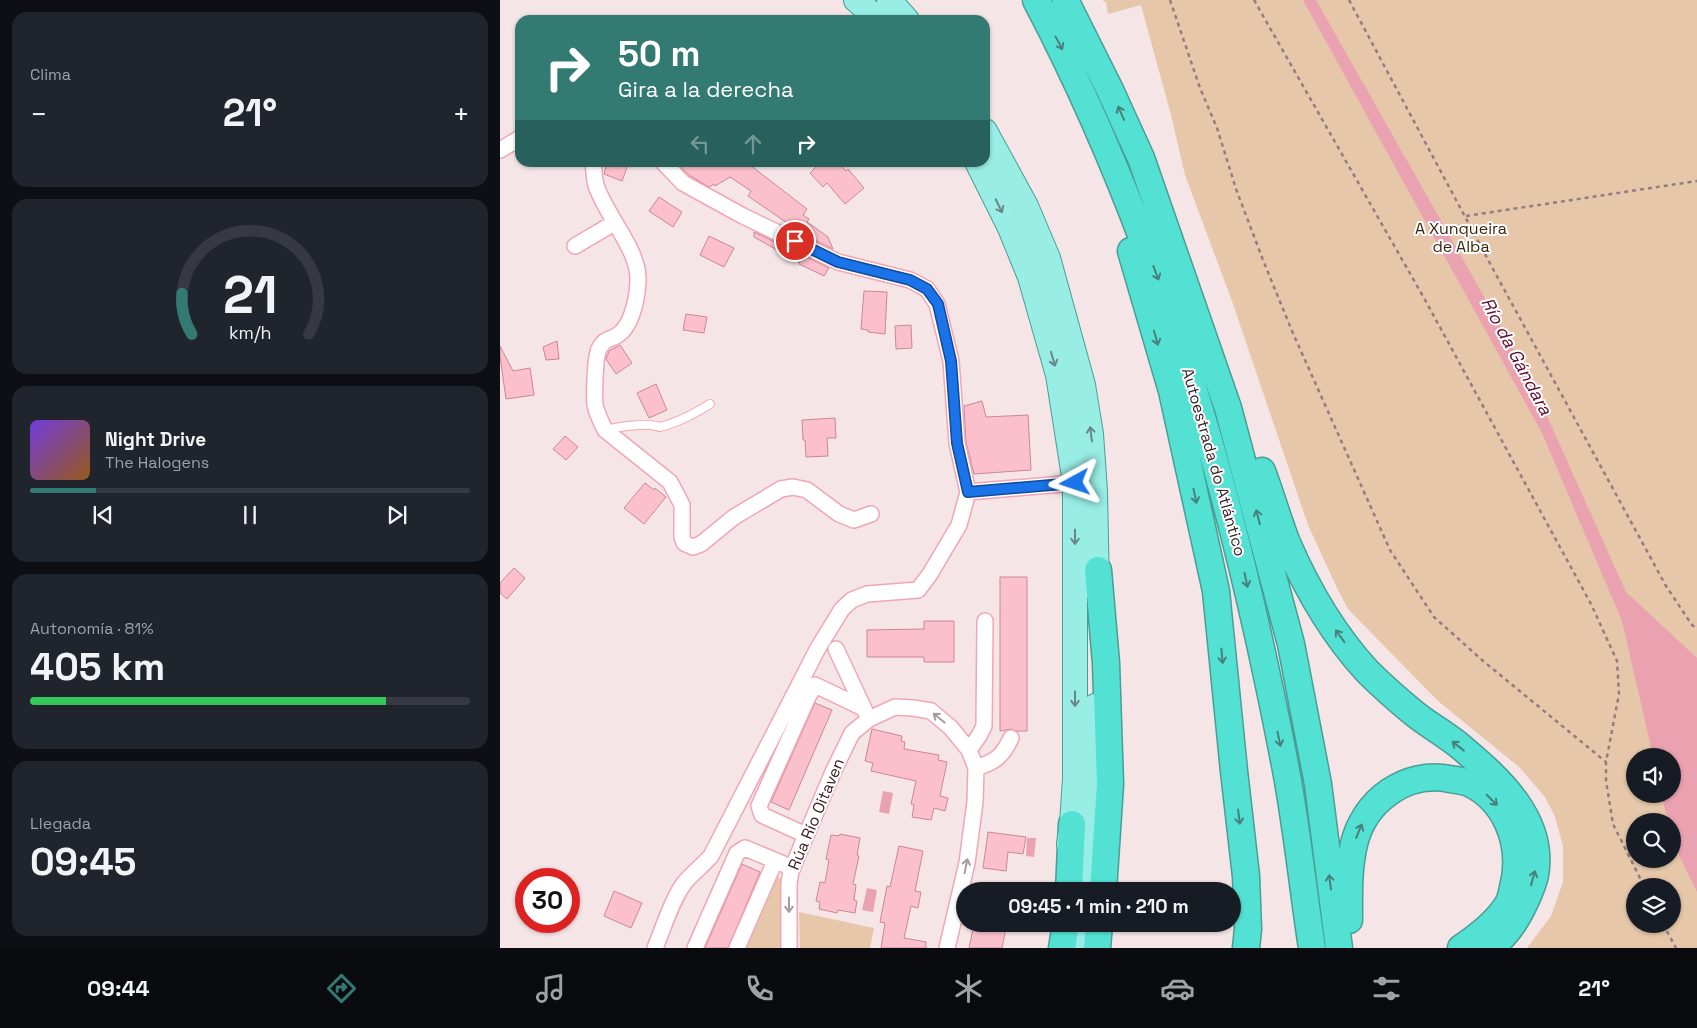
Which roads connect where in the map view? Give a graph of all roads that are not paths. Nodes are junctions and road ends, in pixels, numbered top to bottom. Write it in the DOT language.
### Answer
graph roads {
  1 [pos="856,0"];
  2 [pos="889,0"];
  3 [pos="1036,0"];
  4 [pos="1065,0"];
  5 [pos="873,15"];
  6 [pos="902,15"];
  7 [pos="1082,90"];
  8 [pos="990,139"];
  9 [pos="515,141"];
  10 [pos="500,150"];
  11 [pos="1141,158"];
  12 [pos="594,167"];
  13 [pos="668,167"];
  14 [pos="980,167"];
  15 [pos="614,223"];
  16 [pos="575,246"];
  17 [pos="710,404"];
  18 [pos="605,430"];
  19 [pos="1075,483"];
  20 [pos="968,492"];
  21 [pos="871,514"];
  22 [pos="1098,570"];
  23 [pos="984,621"];
  24 [pos="836,649"];
  25 [pos="866,714"];
  26 [pos="1011,738"];
  27 [pos="969,750"];
  28 [pos="976,768"];
  29 [pos="1072,824"];
  30 [pos="806,835"];
  31 [pos="775,861"];
  32 [pos="793,868"];
  33 [pos="1063,882"];
  34 [pos="1069,882"];
  35 [pos="1087,882"];
  36 [pos="1104,882"];
  37 [pos="1055,932"];
  38 [pos="1065,932"];
  39 [pos="1080,932"];
  40 [pos="1099,932"];
  41 [pos="655,948"];
  42 [pos="694,948"];
  43 [pos="737,948"];
  44 [pos="789,948"];
  45 [pos="947,948"];
  46 [pos="1052,948"];
  47 [pos="1062,948"];
  48 [pos="1077,948"];
  49 [pos="1097,948"];
  50 [pos="1246,948"];
  51 [pos="1312,948"];
  52 [pos="1339,948"];
  53 [pos="1352,948"];
  54 [pos="1461,948"];
  55 [pos="1490,948"];
  1 -- 5 [label="main road"];
  2 -- 6 [label="main road"];
  3 -- 7 [label="highway, Autoestrada do Atlántico, one-way"];
  11 -- 4 [label="highway, Autoestrada do Atlántico, one-way"];
  7 -- 50 [label="highway, one-way"];
  7 -- 51 [label="highway, Autoestrada do Atlántico, one-way"];
  22 -- 8 [label="main road, one-way"];
  9 -- 10 [label="street"];
  52 -- 11 [label="highway, Autoestrada do Atlántico, one-way"];
  55 -- 11 [label="highway, one-way"];
  12 -- 15 [label="street"];
  13 -- 20 [label="street"];
  14 -- 19 [label="main road, one-way"];
  15 -- 16 [label="street"];
  15 -- 18 [label="street"];
  17 -- 18 [label="lane"];
  18 -- 21 [label="street"];
  19 -- 20 [label="street"];
  19 -- 29 [label="main road, one-way"];
  20 -- 41 [label="street"];
  22 -- 35 [label="main road"];
  22 -- 36 [label="highway"];
  23 -- 27 [label="street"];
  24 -- 25 [label="street"];
  27 -- 25 [label="street, Rúa Río Oitaven, one-way"];
  25 -- 30 [label="street, Rúa Río Oitaven"];
  25 -- 30 [label="street"];
  26 -- 28 [label="street"];
  27 -- 28 [label="street, Rúa Río Oitaven"];
  45 -- 28 [label="street, one-way"];
  29 -- 33 [label="main road"];
  29 -- 34 [label="highway"];
  30 -- 32 [label="street, Rúa Río Oitaven"];
  31 -- 32 [label="street"];
  31 -- 42 [label="street"];
  31 -- 43 [label="street"];
  32 -- 44 [label="street, Rúa Río Oitaven, one-way"];
  37 -- 46 [label="main road"];
  38 -- 47 [label="highway"];
  39 -- 48 [label="main road"];
  40 -- 49 [label="highway"];
  53 -- 54 [label="highway, one-way"];
}
